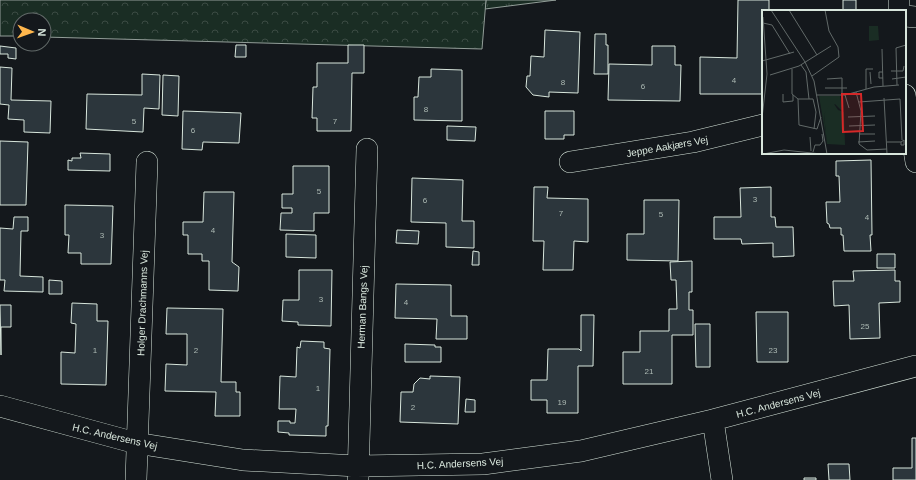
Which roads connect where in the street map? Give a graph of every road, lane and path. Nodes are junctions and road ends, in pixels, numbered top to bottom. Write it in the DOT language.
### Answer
graph roads {
  1 [pos="906,101"];
  2 [pos="762,125"];
  3 [pos="367,148"];
  4 [pos="147,162"];
  5 [pos="570,162"];
  6 [pos="916,162"];
  7 [pos="916,366"];
  8 [pos="0,406"];
  9 [pos="713,420"];
  10 [pos="136,443"];
  11 [pos="358,473"];
  12 [pos="136,480"];
  13 [pos="722,480"];
  1 -- 6 [label="street"];
  2 -- 5 [label="street, Jeppe Aakjærs Vej"];
  3 -- 11 [label="street, Herman Bangs Vej"];
  4 -- 10 [label="street, Holger Drachmanns Vej"];
  7 -- 9 [label="street, H.C. Andersens Vej"];
  8 -- 10 [label="street, H.C. Andersens Vej"];
  9 -- 11 [label="street, H.C. Andersens Vej"];
  9 -- 13 [label="street"];
  10 -- 11 [label="street, H.C. Andersens Vej"];
  10 -- 12 [label="street, Holger Drachmanns Vej"];
}
